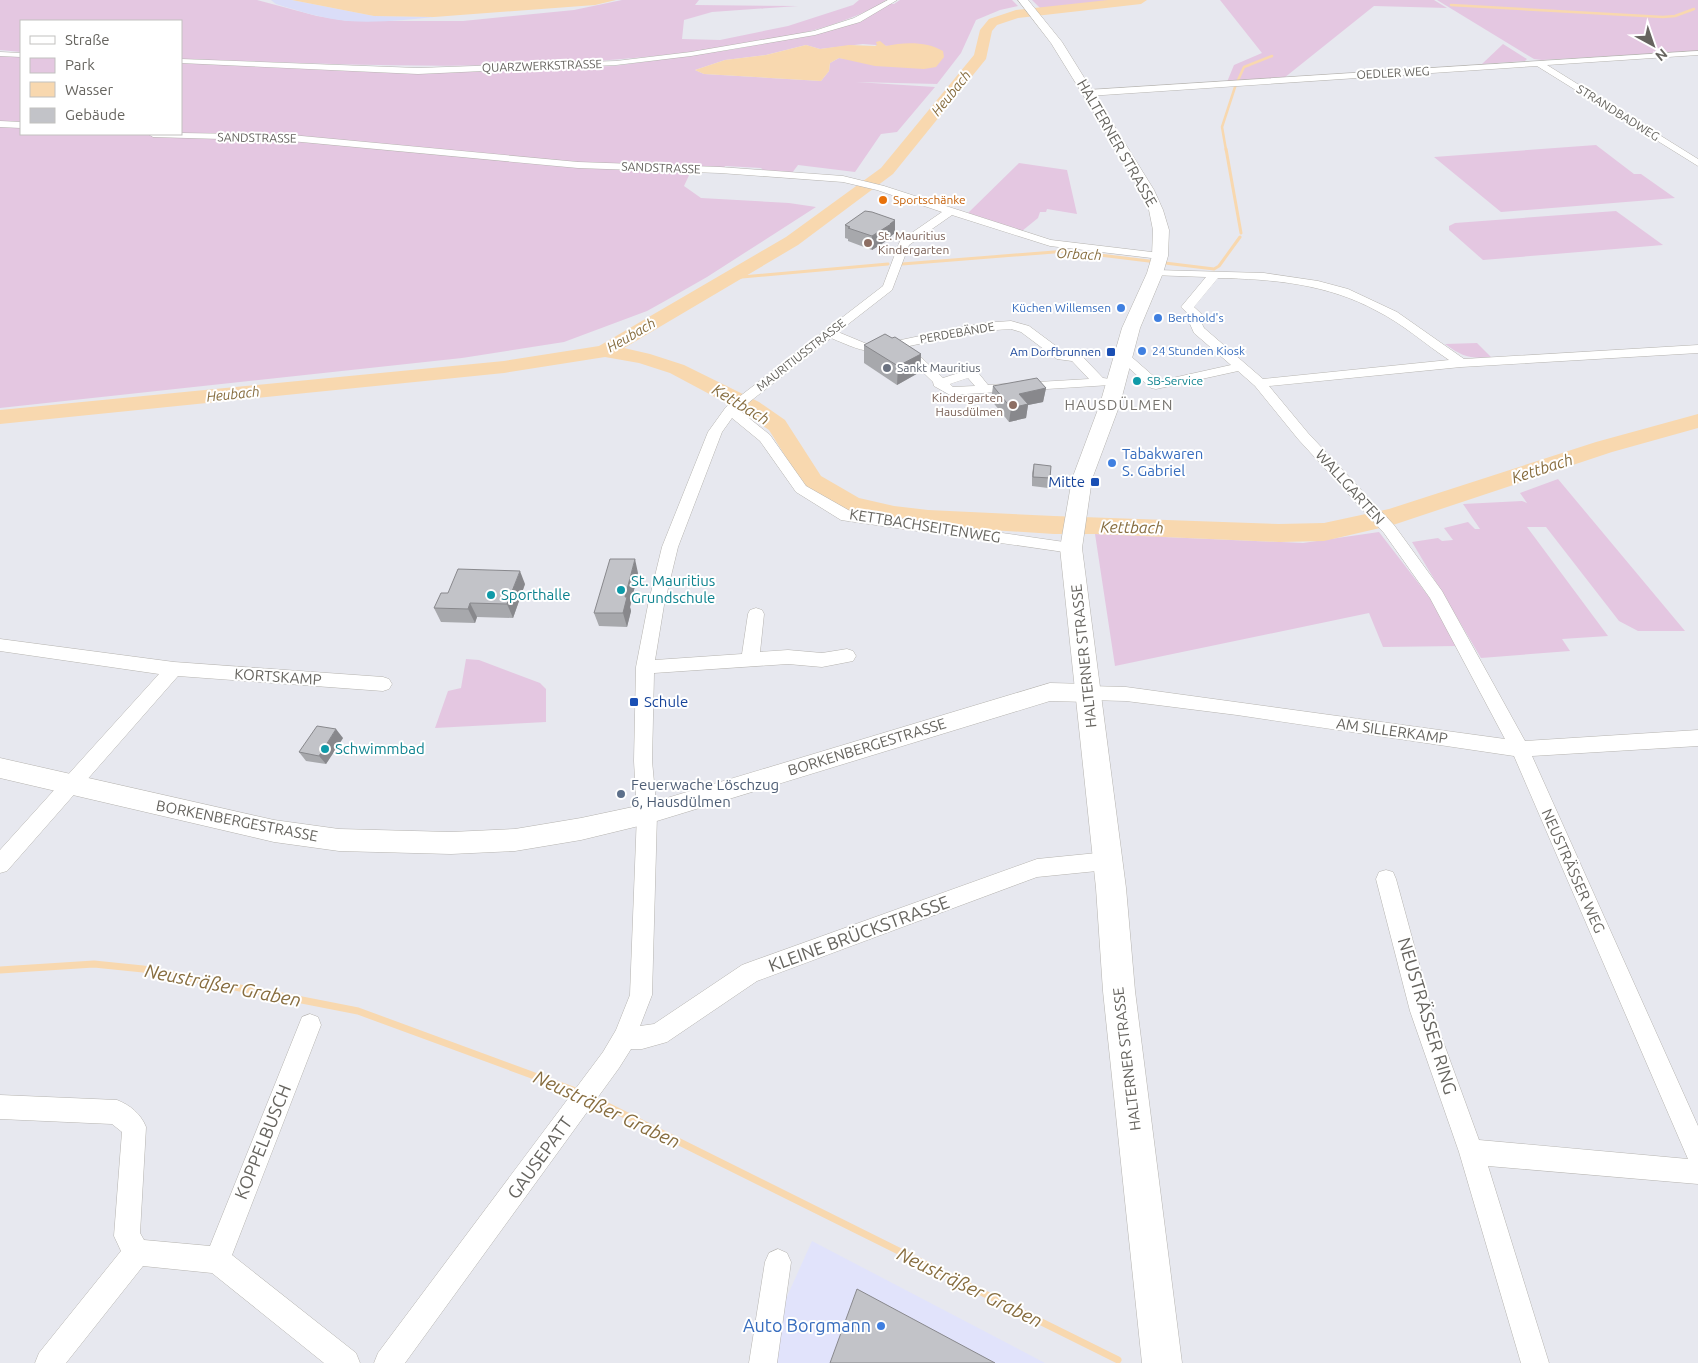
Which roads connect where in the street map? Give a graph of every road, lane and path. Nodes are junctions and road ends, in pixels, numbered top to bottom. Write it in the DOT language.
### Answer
graph roads {
  1 [pos="893,0"];
  2 [pos="1027,4"];
  3 [pos="1698,53"];
  4 [pos="0,54"];
  5 [pos="20,55"];
  6 [pos="182,61"];
  7 [pos="1539,64"];
  8 [pos="1088,93"];
  9 [pos="0,124"];
  10 [pos="20,125"];
  11 [pos="168,135"];
  12 [pos="1698,163"];
  13 [pos="950,211"];
  14 [pos="1158,264"];
  15 [pos="1214,275"];
  16 [pos="829,334"];
  17 [pos="900,344"];
  18 [pos="1698,349"];
  19 [pos="1122,355"];
  20 [pos="1461,363"];
  21 [pos="1241,367"];
  22 [pos="1106,382"];
  23 [pos="1260,383"];
  24 [pos="734,408"];
  25 [pos="1073,535"];
  26 [pos="1436,595"];
  27 [pos="756,614"];
  28 [pos="0,645"];
  29 [pos="847,656"];
  30 [pos="750,660"];
  31 [pos="644,668"];
  32 [pos="174,669"];
  33 [pos="383,684"];
  34 [pos="1088,693"];
  35 [pos="1698,738"];
  36 [pos="1520,749"];
  37 [pos="0,768"];
  38 [pos="71,784"];
  39 [pos="647,814"];
  40 [pos="1107,862"];
  41 [pos="0,864"];
  42 [pos="1386,879"];
  43 [pos="310,1025"];
  44 [pos="625,1037"];
  45 [pos="0,1107"];
  46 [pos="1471,1152"];
  47 [pos="1698,1154"];
  48 [pos="1698,1172"];
  49 [pos="137,1252"];
  50 [pos="217,1260"];
  51 [pos="778,1262"];
  52 [pos="49,1363"];
  53 [pos="346,1363"];
  54 [pos="388,1363"];
  55 [pos="763,1363"];
  56 [pos="1162,1363"];
  57 [pos="1535,1363"];
  1 -- 6 [label="street, QUARZWERKSTRASSE"];
  2 -- 8 [label="main road, HALTERNER STRASSE"];
  3 -- 7 [label="street, OEDLER WEG"];
  4 -- 5 [label="street"];
  7 -- 8 [label="street, OEDLER WEG"];
  7 -- 12 [label="street, STRANDBADWEG"];
  8 -- 14 [label="main road, HALTERNER STRASSE"];
  9 -- 10 [label="street"];
  11 -- 13 [label="street, SANDSTRASSE"];
  13 -- 14 [label="street, SANDSTRASSE"];
  13 -- 16 [label="street, MAURITIUSSTRASSE"];
  14 -- 15 [label="street"];
  14 -- 19 [label="main road, HALTERNER STRASSE"];
  15 -- 20 [label="street"];
  15 -- 21 [label="street, WALLGARTEN"];
  16 -- 17 [label="street, PERDEBÄNDE"];
  16 -- 24 [label="street, MAURITIUSSTRASSE"];
  17 -- 22 [label="street"];
  17 -- 22 [label="street, PERDEBÄNDE"];
  18 -- 20 [label="street"];
  19 -- 21 [label="street"];
  19 -- 22 [label="main road, HALTERNER STRASSE"];
  20 -- 23 [label="street"];
  21 -- 23 [label="street, WALLGARTEN"];
  22 -- 25 [label="main road, HALTERNER STRASSE"];
  23 -- 26 [label="street, WALLGARTEN"];
  24 -- 25 [label="street, KETTBACHSEITENWEG"];
  24 -- 31 [label="street, MAURITIUSSTRASSE"];
  25 -- 34 [label="main road, HALTERNER STRASSE"];
  26 -- 36 [label="street, NEUSTRÄSSER WEG"];
  27 -- 30 [label="street"];
  28 -- 32 [label="street, KORTSKAMP"];
  29 -- 30 [label="street"];
  30 -- 31 [label="street"];
  31 -- 39 [label="street, MAURITIUSSTRASSE"];
  32 -- 33 [label="street, KORTSKAMP"];
  32 -- 38 [label="street"];
  34 -- 36 [label="street, AM SILLERKAMP"];
  34 -- 39 [label="street, BORKENBERGESTRASSE"];
  34 -- 40 [label="main road, HALTERNER STRASSE"];
  35 -- 36 [label="street, AM SILLERKAMP"];
  36 -- 47 [label="street, NEUSTRÄSSER WEG"];
  37 -- 38 [label="street, BORKENBERGESTRASSE"];
  38 -- 39 [label="street, BORKENBERGESTRASSE"];
  38 -- 41 [label="street"];
  39 -- 44 [label="street, GAUSEPATT"];
  40 -- 44 [label="street, KLEINE BRÜCKSTRASSE"];
  40 -- 56 [label="main road, HALTERNER STRASSE"];
  42 -- 46 [label="street, NEUSTRÄSSER RING"];
  43 -- 50 [label="street, KOPPELBUSCH"];
  44 -- 54 [label="street, GAUSEPATT"];
  45 -- 49 [label="street"];
  46 -- 48 [label="street"];
  46 -- 57 [label="street, NEUSTRÄSSER RING"];
  49 -- 50 [label="street"];
  49 -- 52 [label="street"];
  50 -- 53 [label="street"];
  51 -- 55 [label="street"];
}
